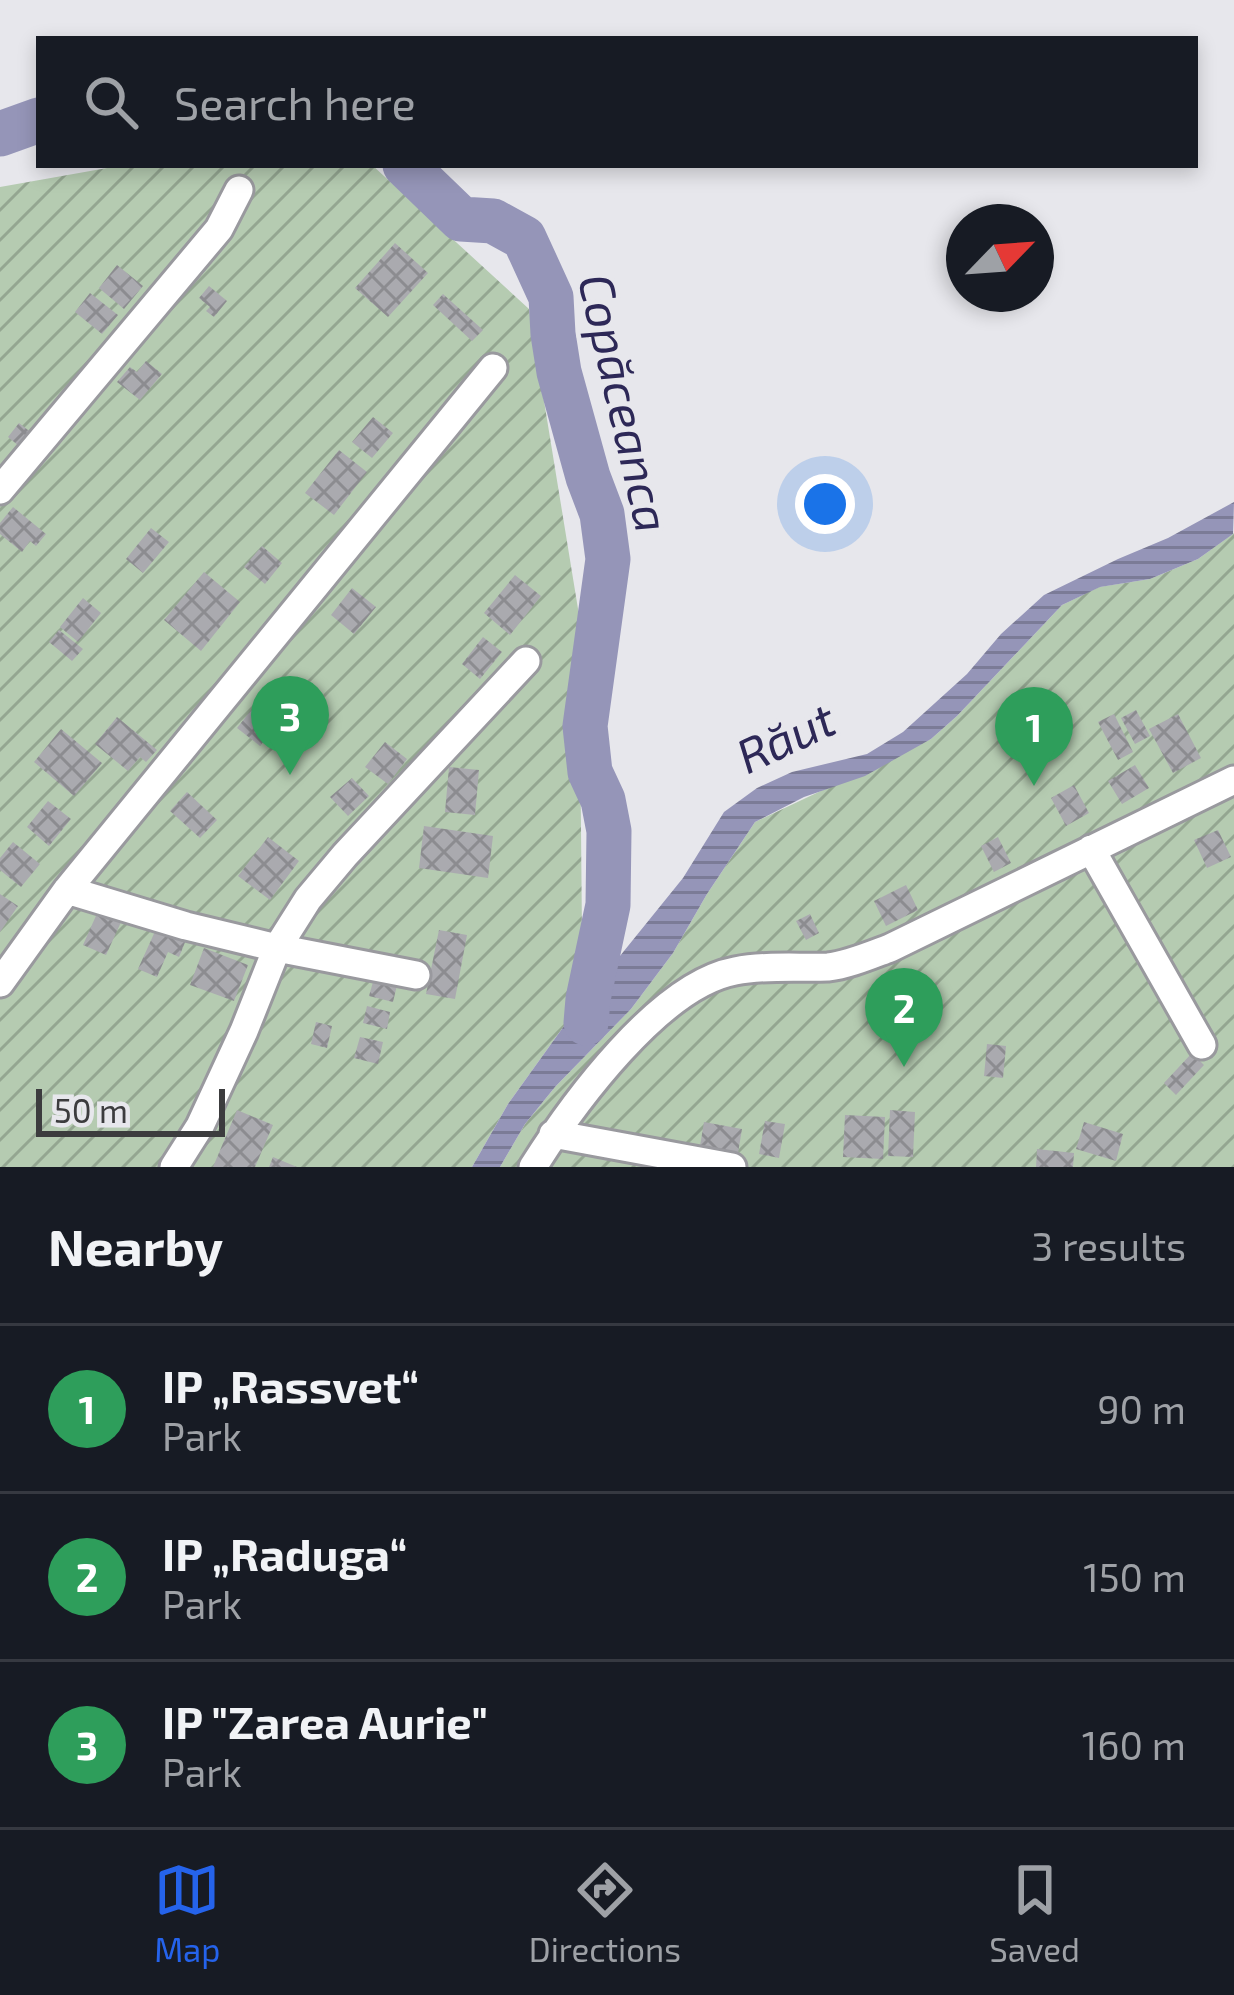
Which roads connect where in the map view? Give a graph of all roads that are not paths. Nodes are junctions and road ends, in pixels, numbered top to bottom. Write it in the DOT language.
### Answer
graph roads {
  1 [pos="239,190"];
  2 [pos="493,368"];
  3 [pos="0,490"];
  4 [pos="526,661"];
  5 [pos="1234,781"];
  6 [pos="1091,849"];
  7 [pos="67,890"];
  8 [pos="277,948"];
  9 [pos="416,975"];
  10 [pos="0,983"];
  11 [pos="1202,1045"];
  12 [pos="553,1134"];
  13 [pos="174,1167"];
  14 [pos="532,1167"];
  15 [pos="732,1167"];
  1 -- 3 [label="street"];
  2 -- 7 [label="street"];
  4 -- 8 [label="street"];
  5 -- 6 [label="street"];
  6 -- 11 [label="street"];
  6 -- 12 [label="street"];
  7 -- 8 [label="street"];
  7 -- 10 [label="street"];
  8 -- 9 [label="street"];
  8 -- 13 [label="street"];
  12 -- 14 [label="street"];
  12 -- 15 [label="street"];
}
